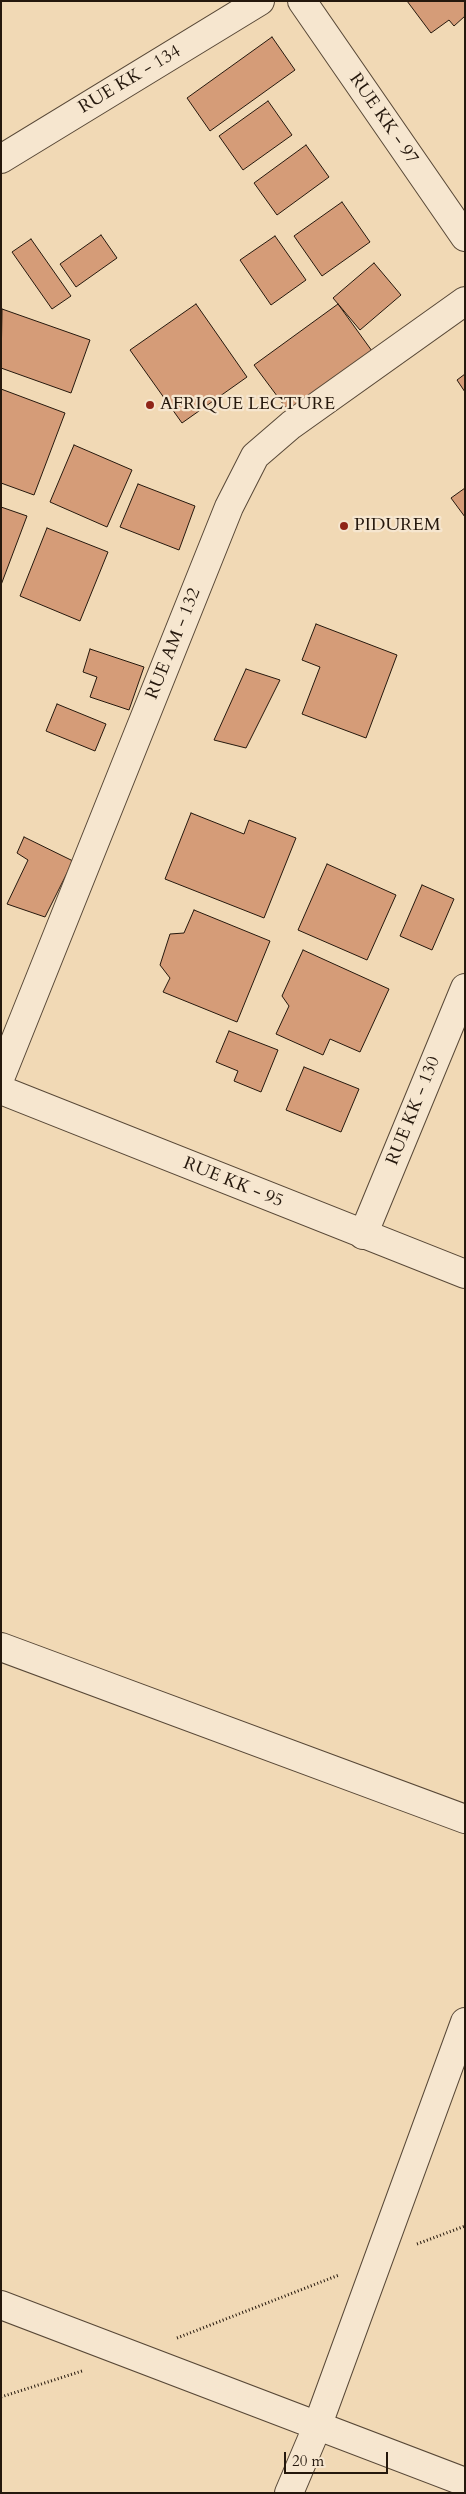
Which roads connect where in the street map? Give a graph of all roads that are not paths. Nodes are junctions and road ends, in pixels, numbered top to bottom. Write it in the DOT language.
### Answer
graph roads {
  1 [pos="260,1"];
  2 [pos="302,1"];
  3 [pos="1,159"];
  4 [pos="465,237"];
  5 [pos="465,301"];
  6 [pos="465,988"];
  7 [pos="1,1076"];
  8 [pos="1,1090"];
  9 [pos="364,1235"];
  10 [pos="465,1274"];
  11 [pos="1,1647"];
  12 [pos="465,1819"];
  13 [pos="465,2022"];
  14 [pos="1,2305"];
  15 [pos="316,2427"];
  16 [pos="465,2482"];
  17 [pos="289,2493"];
  1 -- 3 [label="street, RUE KK - 134"];
  2 -- 4 [label="street, RUE KK - 97"];
  5 -- 7 [label="street, RUE AM - 132"];
  6 -- 9 [label="street, RUE KK - 130"];
  8 -- 9 [label="street, RUE KK - 95"];
  9 -- 10 [label="street, RUE KK - 95"];
  11 -- 12 [label="street"];
  13 -- 15 [label="street"];
  14 -- 15 [label="street"];
  15 -- 16 [label="street"];
  15 -- 17 [label="street"];
}
